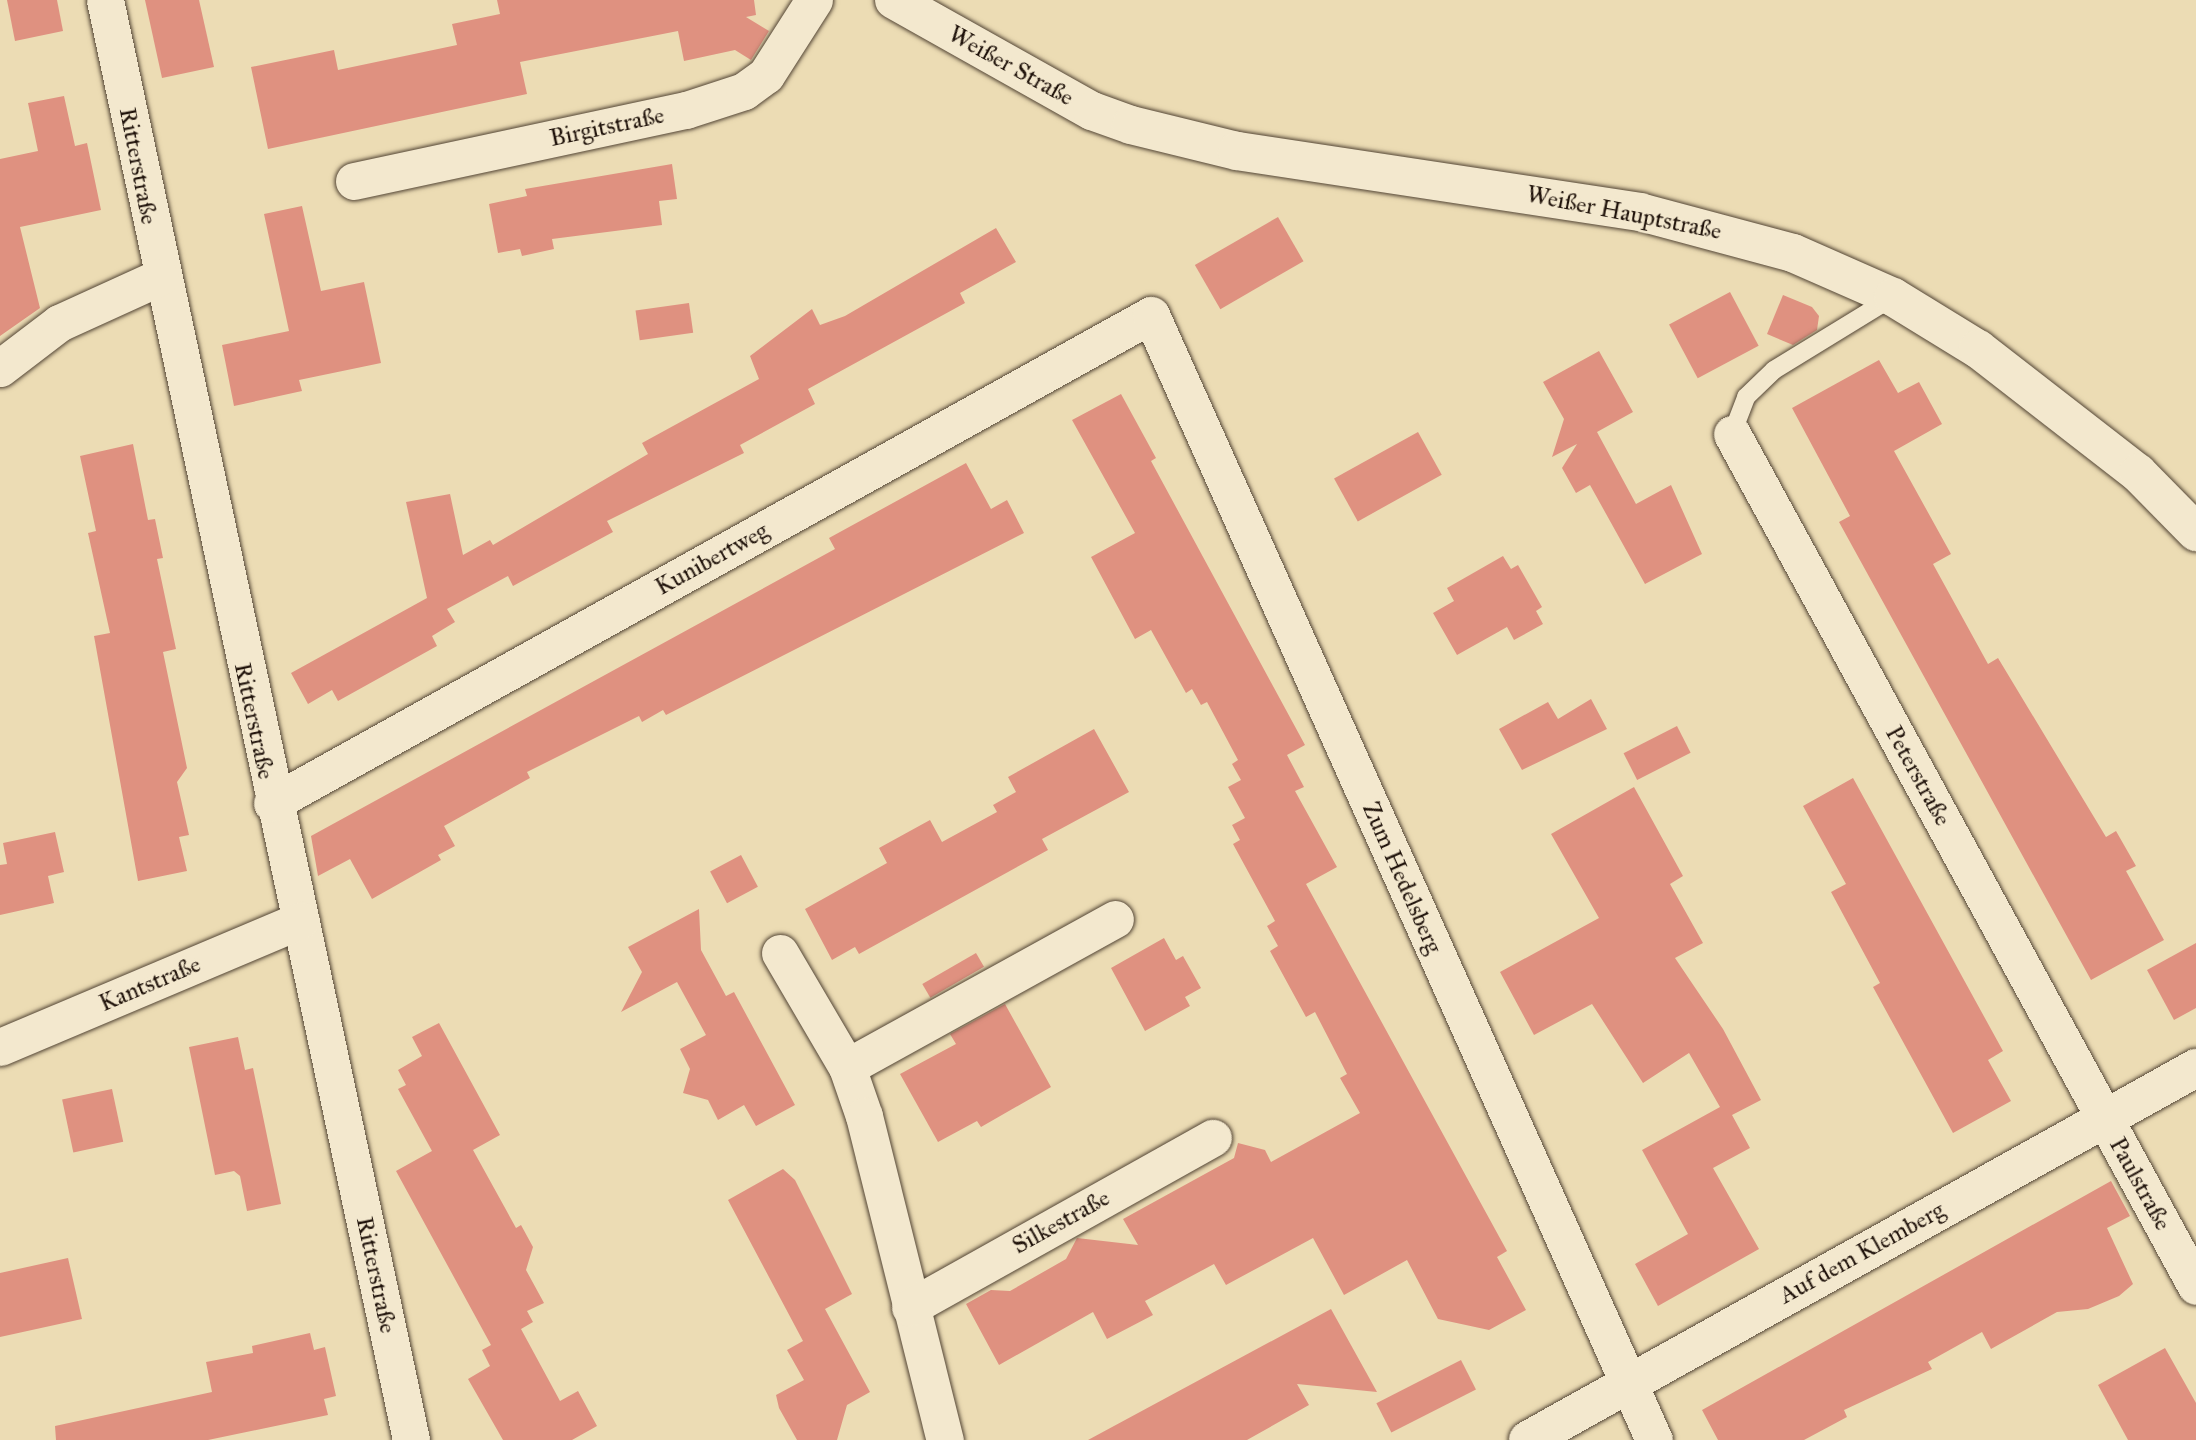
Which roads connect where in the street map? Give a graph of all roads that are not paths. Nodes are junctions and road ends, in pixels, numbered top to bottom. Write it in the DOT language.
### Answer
graph roads {
  1 [pos="105,0"];
  2 [pos="814,0"];
  3 [pos="894,0"];
  4 [pos="1092,111"];
  5 [pos="354,181"];
  6 [pos="160,277"];
  7 [pos="1893,297"];
  8 [pos="1151,315"];
  9 [pos="0,368"];
  10 [pos="1732,434"];
  11 [pos="2196,532"];
  12 [pos="272,803"];
  13 [pos="1115,919"];
  14 [pos="300,920"];
  15 [pos="780,953"];
  16 [pos="0,1048"];
  17 [pos="847,1067"];
  18 [pos="2196,1068"];
  19 [pos="2105,1119"];
  20 [pos="1213,1138"];
  21 [pos="2196,1286"];
  22 [pos="910,1307"];
  23 [pos="1628,1386"];
  24 [pos="411,1440"];
  25 [pos="945,1440"];
  26 [pos="1528,1440"];
  27 [pos="1654,1440"];
  1 -- 6 [label="street, Ritterstraße"];
  2 -- 5 [label="street, Birgitstraße"];
  3 -- 4 [label="street, Weißer Straße"];
  4 -- 7 [label="street, Weißer Hauptstraße"];
  6 -- 9 [label="street"];
  6 -- 12 [label="street, Ritterstraße"];
  7 -- 10 [label="lane"];
  7 -- 11 [label="street, Weißer Hauptstraße"];
  8 -- 12 [label="street, Kunibertweg"];
  8 -- 23 [label="street, Zum Hedelsberg"];
  10 -- 19 [label="street, Peterstraße"];
  12 -- 14 [label="street, Ritterstraße"];
  13 -- 17 [label="street"];
  14 -- 16 [label="street, Kantstraße"];
  14 -- 24 [label="street, Ritterstraße"];
  15 -- 17 [label="street"];
  17 -- 22 [label="street"];
  18 -- 19 [label="street, Auf dem Klemberg"];
  19 -- 21 [label="street, Paulstraße"];
  19 -- 23 [label="street, Auf dem Klemberg"];
  20 -- 22 [label="street, Silkestraße"];
  22 -- 25 [label="street"];
  23 -- 26 [label="street, Auf dem Klemberg"];
  23 -- 27 [label="street, Zum Hedelsberg"];
}
